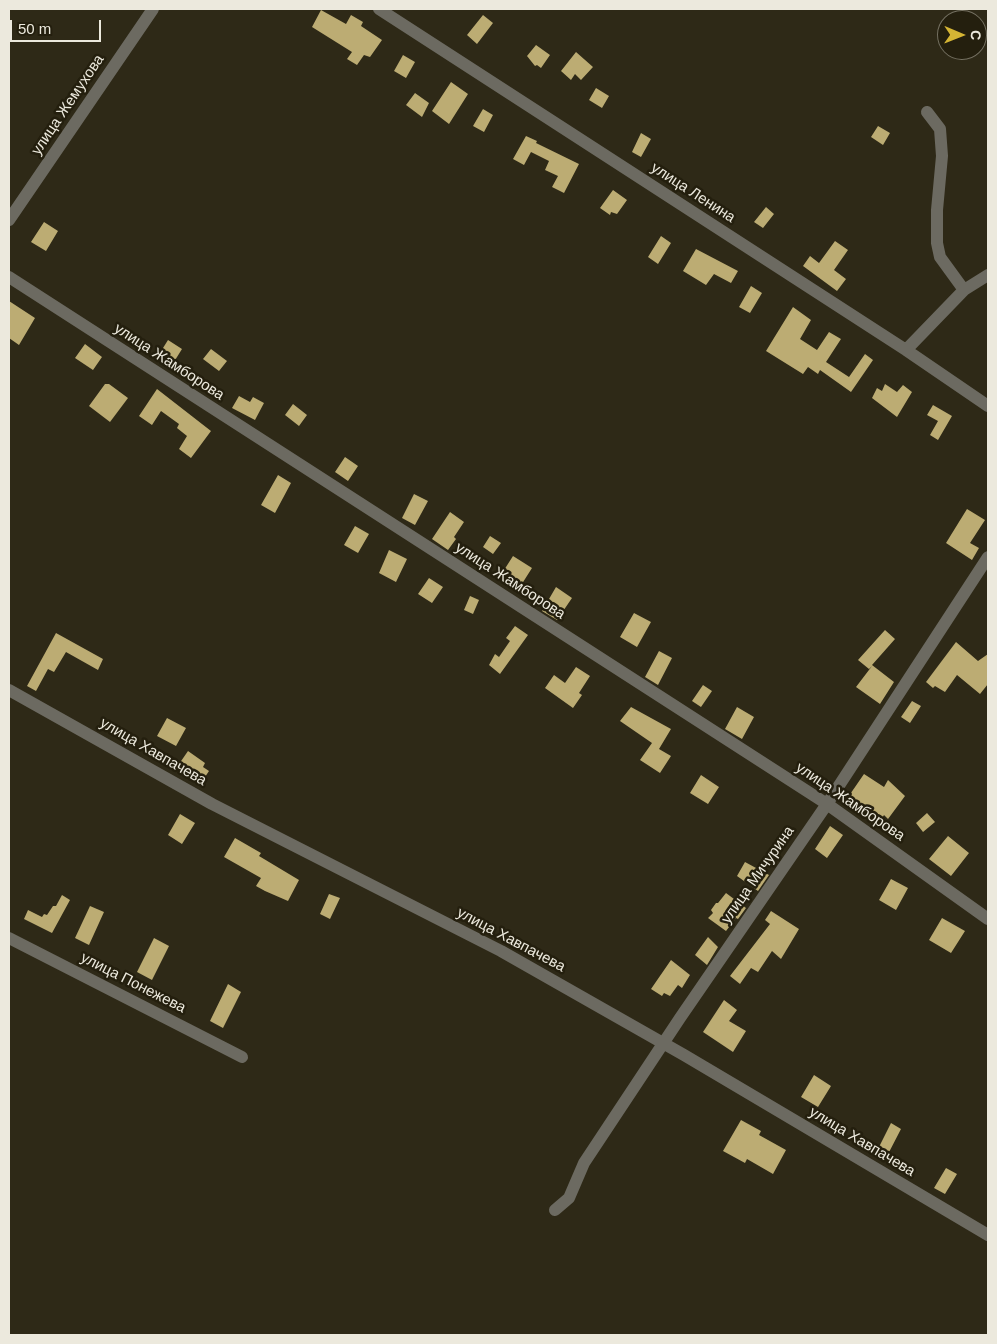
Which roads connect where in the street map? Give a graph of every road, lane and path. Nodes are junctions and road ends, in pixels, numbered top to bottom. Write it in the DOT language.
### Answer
graph roads {
  1 [pos="153,9"];
  2 [pos="379,9"];
  3 [pos="927,112"];
  4 [pos="9,220"];
  5 [pos="988,275"];
  6 [pos="9,278"];
  7 [pos="964,290"];
  8 [pos="906,350"];
  9 [pos="988,406"];
  10 [pos="988,557"];
  11 [pos="9,690"];
  12 [pos="826,804"];
  13 [pos="988,920"];
  14 [pos="9,938"];
  15 [pos="663,1043"];
  16 [pos="242,1057"];
  17 [pos="555,1210"];
  18 [pos="988,1235"];
  1 -- 4 [label="street, улица Жемухова"];
  2 -- 8 [label="street, улица Ленина"];
  3 -- 7 [label="street"];
  5 -- 7 [label="street"];
  6 -- 12 [label="street, улица Жамборова"];
  7 -- 8 [label="street"];
  8 -- 9 [label="street, улица Ленина"];
  10 -- 12 [label="street, улица Мичурина"];
  11 -- 15 [label="street, улица Хавпачева"];
  12 -- 13 [label="street, улица Жамборова"];
  12 -- 15 [label="street, улица Мичурина"];
  14 -- 16 [label="street, улица Понежева"];
  15 -- 17 [label="street, улица Мичурина"];
  15 -- 18 [label="street, улица Хавпачева"];
}
